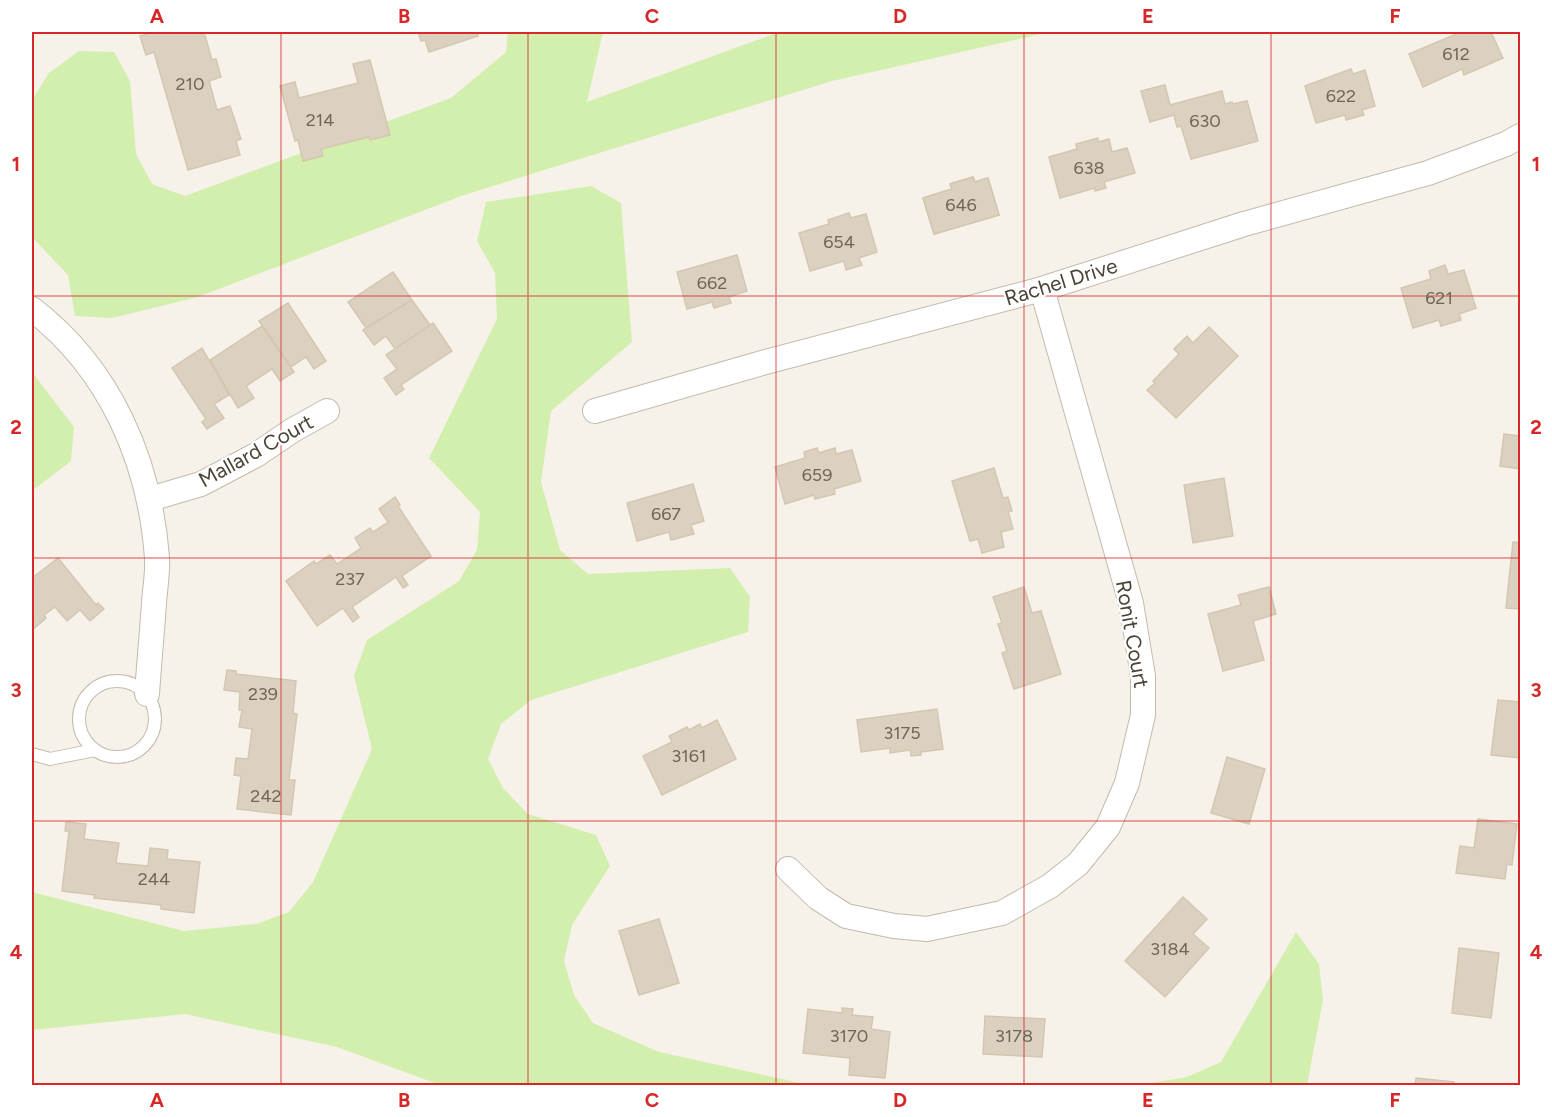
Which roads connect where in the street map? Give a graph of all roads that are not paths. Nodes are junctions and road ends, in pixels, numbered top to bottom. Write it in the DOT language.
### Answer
graph roads {
  1 [pos="1521,136"];
  2 [pos="1042,290"];
  3 [pos="32,309"];
  4 [pos="327,411"];
  5 [pos="595,411"];
  6 [pos="150,499"];
  7 [pos="147,694"];
  8 [pos="95,750"];
  9 [pos="32,754"];
  10 [pos="788,869"];
  1 -- 2 [label="street, Rachel Drive"];
  2 -- 5 [label="street, Rachel Drive"];
  2 -- 10 [label="street, Ronit Court"];
  3 -- 6 [label="street"];
  4 -- 6 [label="street, Mallard Court"];
  6 -- 7 [label="street"];
  7 -- 8 [label="lane"];
  7 -- 8 [label="lane"];
  8 -- 9 [label="lane"];
}
